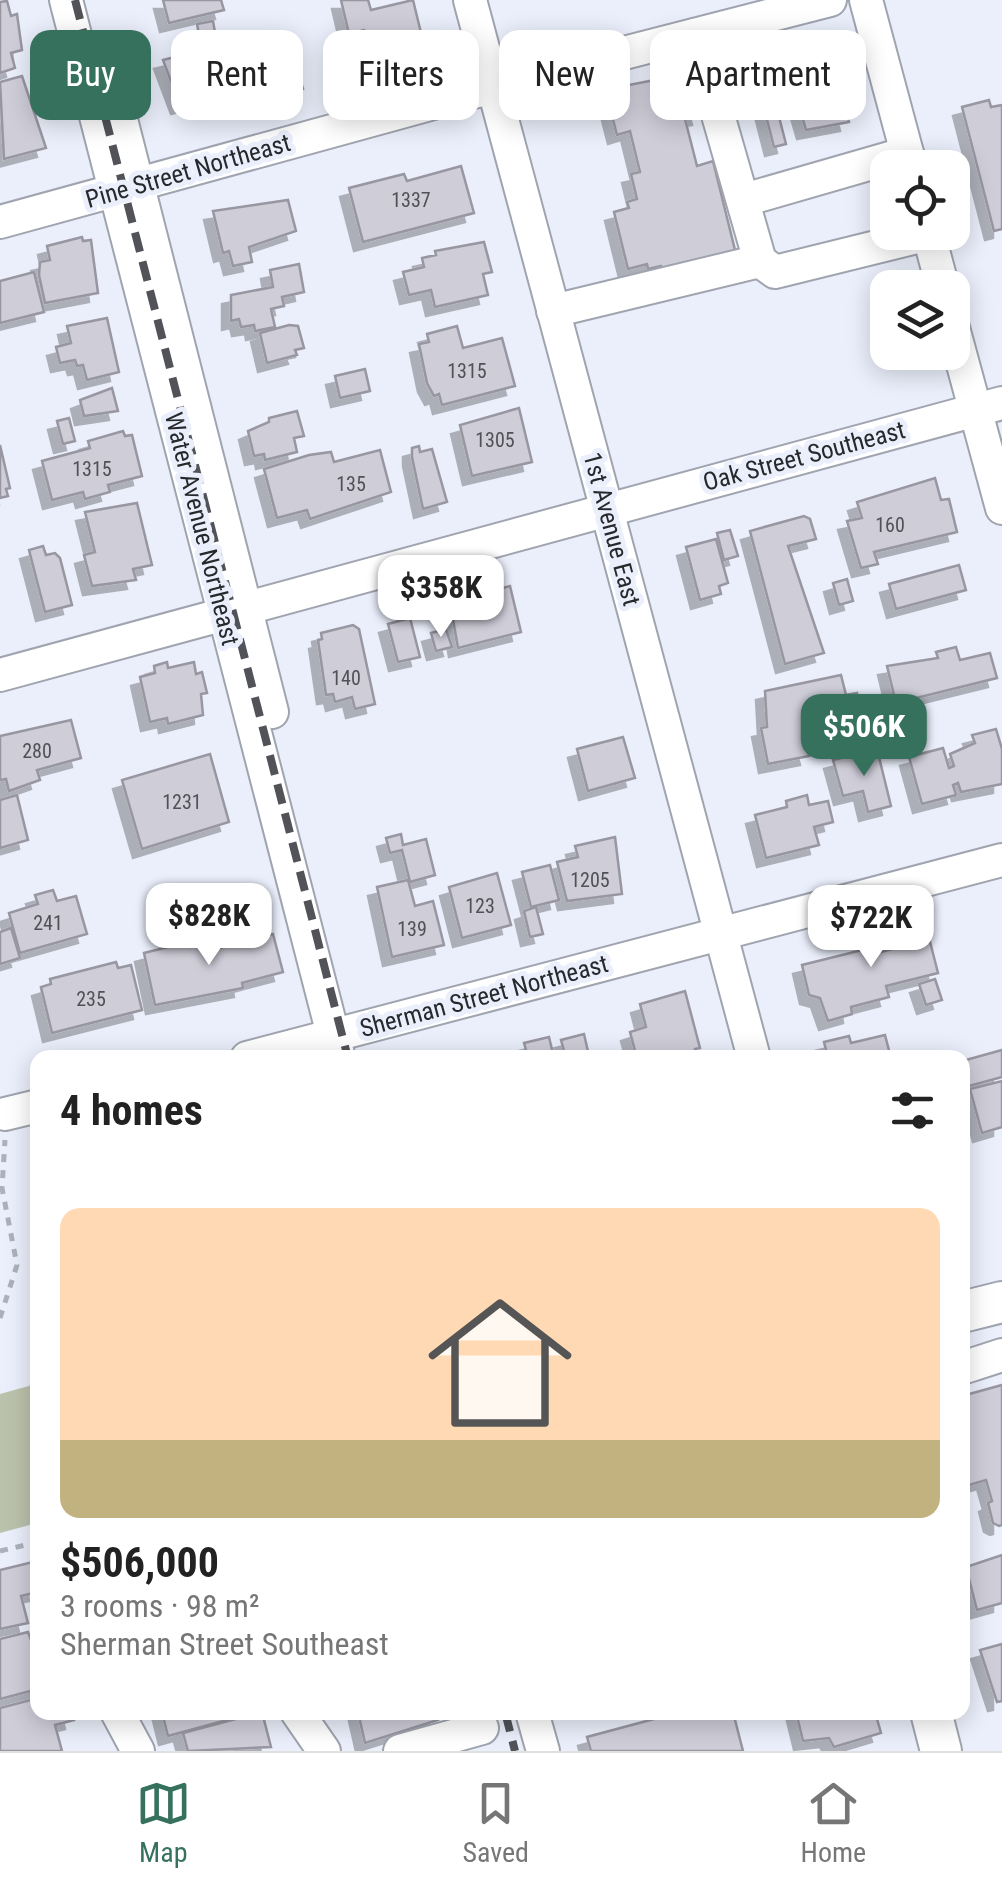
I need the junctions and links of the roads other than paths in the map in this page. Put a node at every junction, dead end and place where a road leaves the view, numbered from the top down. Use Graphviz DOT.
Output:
graph roads {
  1 [pos="66,0"];
  2 [pos="88,0"];
  3 [pos="470,0"];
  4 [pos="830,0"];
  5 [pos="866,0"];
  6 [pos="710,30"];
  7 [pos="650,46"];
  8 [pos="492,87"];
  9 [pos="720,120"];
  10 [pos="906,150"];
  11 [pos="870,169"];
  12 [pos="128,188"];
  13 [pos="744,200"];
  14 [pos="0,222"];
  15 [pos="870,249"];
  16 [pos="760,261"];
  17 [pos="553,311"];
  18 [pos="970,365"];
  19 [pos="988,406"];
  20 [pos="1002,508"];
  21 [pos="606,509"];
  22 [pos="235,610"];
  23 [pos="0,675"];
  24 [pos="1002,860"];
  25 [pos="721,934"];
  26 [pos="346,1046"];
  27 [pos="313,1050"];
  28 [pos="752,1050"];
  29 [pos="30,1108"];
  30 [pos="5,1114"];
  31 [pos="1002,1356"];
  32 [pos="970,1366"];
  33 [pos="121,1720"];
  34 [pos="303,1720"];
  35 [pos="534,1720"];
  36 [pos="933,1720"];
  37 [pos="482,1728"];
  38 [pos="138,1751"];
  39 [pos="324,1751"];
  40 [pos="400,1751"];
  41 [pos="543,1751"];
  42 [pos="941,1751"];
  1 -- 12 [label="street, Water Avenue Northeast"];
  2 -- 12 [label="street, Water Avenue Northeast"];
  3 -- 8 [label="street, 1st Avenue East"];
  4 -- 6 [label="street, Pine Street Northeast"];
  5 -- 10 [label="street"];
  7 -- 8 [label="street, Pine Street Northeast"];
  8 -- 12 [label="street, Pine Street Northeast"];
  8 -- 17 [label="street, 1st Avenue East"];
  9 -- 13 [label="street"];
  11 -- 13 [label="street"];
  12 -- 14 [label="street, Pine Street Northeast"];
  12 -- 22 [label="street, Water Avenue Northeast"];
  13 -- 16 [label="street"];
  15 -- 16 [label="street"];
  16 -- 17 [label="street"];
  17 -- 21 [label="street, 1st Avenue East"];
  18 -- 19 [label="street"];
  19 -- 20 [label="street"];
  19 -- 21 [label="street, Oak Street Southeast"];
  21 -- 22 [label="street, Oak Street Southeast"];
  21 -- 25 [label="street, 1st Avenue East"];
  22 -- 23 [label="street, Oak Street Southeast"];
  22 -- 26 [label="street, Water Avenue Northeast"];
  24 -- 25 [label="street, Sherman Street Northeast"];
  25 -- 26 [label="street, Sherman Street Northeast"];
  25 -- 28 [label="street, 1st Avenue East"];
  26 -- 27 [label="street, Sherman Street Northeast"];
  29 -- 30 [label="street"];
  31 -- 32 [label="street"];
  33 -- 38 [label="street"];
  34 -- 39 [label="street"];
  35 -- 41 [label="street"];
  36 -- 42 [label="main road"];
  37 -- 40 [label="street"];
}
